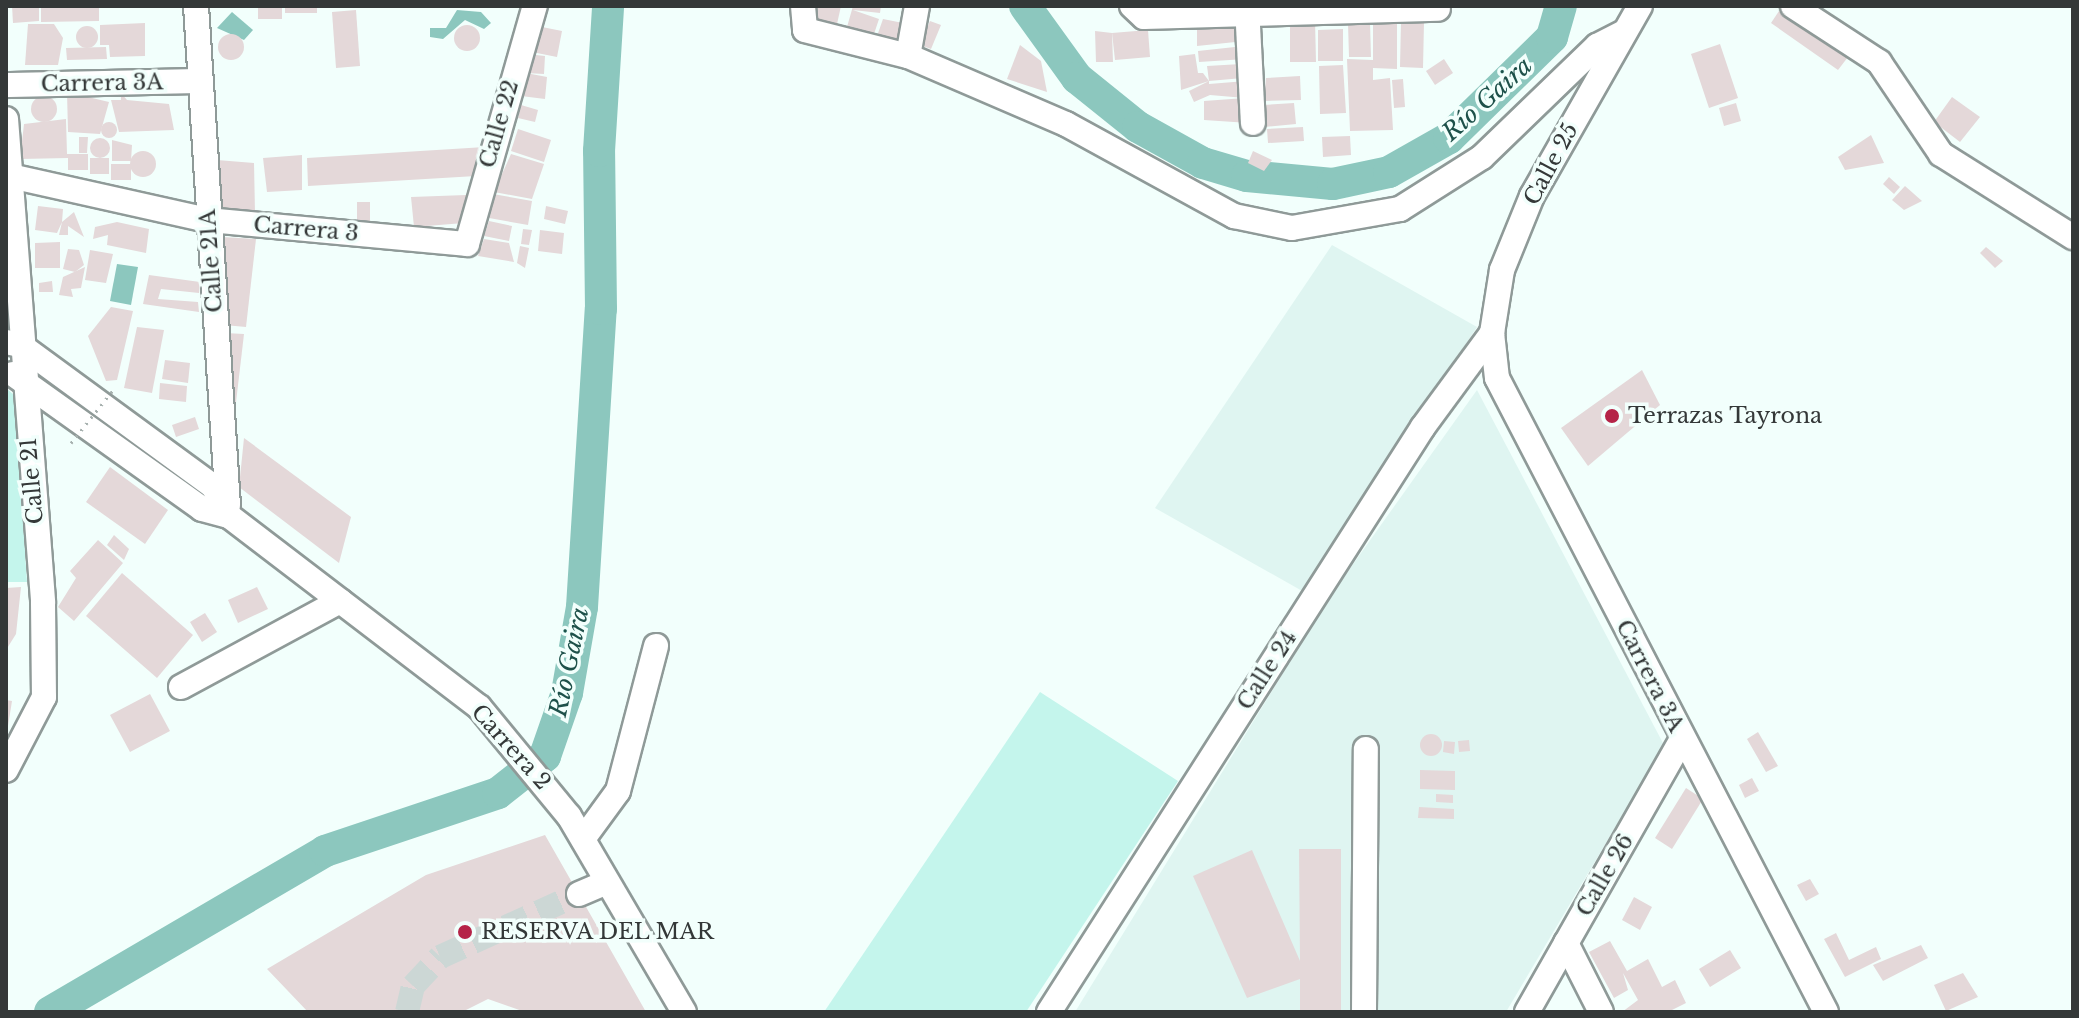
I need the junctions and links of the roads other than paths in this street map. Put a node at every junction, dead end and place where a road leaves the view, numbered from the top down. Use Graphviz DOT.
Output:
graph roads {
  1 [pos="196,6"];
  2 [pos="535,6"];
  3 [pos="803,6"];
  4 [pos="917,6"];
  5 [pos="1640,6"];
  6 [pos="1793,6"];
  7 [pos="1438,9"];
  8 [pos="1248,11"];
  9 [pos="1138,12"];
  10 [pos="1624,32"];
  11 [pos="908,56"];
  12 [pos="198,81"];
  13 [pos="6,85"];
  14 [pos="6,119"];
  15 [pos="1253,123"];
  16 [pos="8,176"];
  17 [pos="208,220"];
  18 [pos="2073,237"];
  19 [pos="467,244"];
  20 [pos="1492,333"];
  21 [pos="13,344"];
  22 [pos="14,374"];
  23 [pos="229,516"];
  24 [pos="340,601"];
  25 [pos="656,646"];
  26 [pos="181,687"];
  27 [pos="1682,739"];
  28 [pos="1366,749"];
  29 [pos="6,770"];
  30 [pos="583,839"];
  31 [pos="607,882"];
  32 [pos="579,894"];
  33 [pos="1566,943"];
  34 [pos="684,1012"];
  35 [pos="1049,1012"];
  36 [pos="1364,1012"];
  37 [pos="1527,1012"];
  38 [pos="1601,1012"];
  39 [pos="1826,1012"];
  1 -- 12 [label="street, Calle 21A"];
  2 -- 19 [label="street, Calle 22"];
  3 -- 11 [label="street"];
  4 -- 11 [label="street"];
  5 -- 10 [label="street, Calle 25"];
  6 -- 18 [label="street"];
  7 -- 8 [label="street"];
  8 -- 9 [label="street"];
  8 -- 15 [label="street"];
  10 -- 11 [label="street"];
  10 -- 20 [label="street, Calle 25"];
  12 -- 13 [label="street, Carrera 3A"];
  12 -- 17 [label="street, Calle 21A"];
  14 -- 16 [label="street, Calle 21"];
  16 -- 17 [label="street, Carrera 3"];
  16 -- 21 [label="street, Calle 21"];
  17 -- 19 [label="street, Carrera 3"];
  17 -- 23 [label="street, Calle 21A"];
  20 -- 27 [label="street, Carrera 3A"];
  20 -- 35 [label="street, Calle 24"];
  21 -- 22 [label="street, Calle 21"];
  21 -- 23 [label="street, Carrera 2"];
  22 -- 23 [label="street, Carrera 2"];
  22 -- 29 [label="street, Calle 21"];
  23 -- 24 [label="street, Carrera 2"];
  24 -- 26 [label="street"];
  24 -- 30 [label="street, Carrera 2"];
  25 -- 30 [label="street"];
  27 -- 33 [label="street, Calle 26"];
  27 -- 39 [label="street, Carrera 3A"];
  28 -- 36 [label="street"];
  30 -- 31 [label="street, Carrera 2"];
  31 -- 32 [label="street"];
  31 -- 34 [label="street, Carrera 2"];
  33 -- 37 [label="street, Calle 26"];
  33 -- 38 [label="street"];
}
